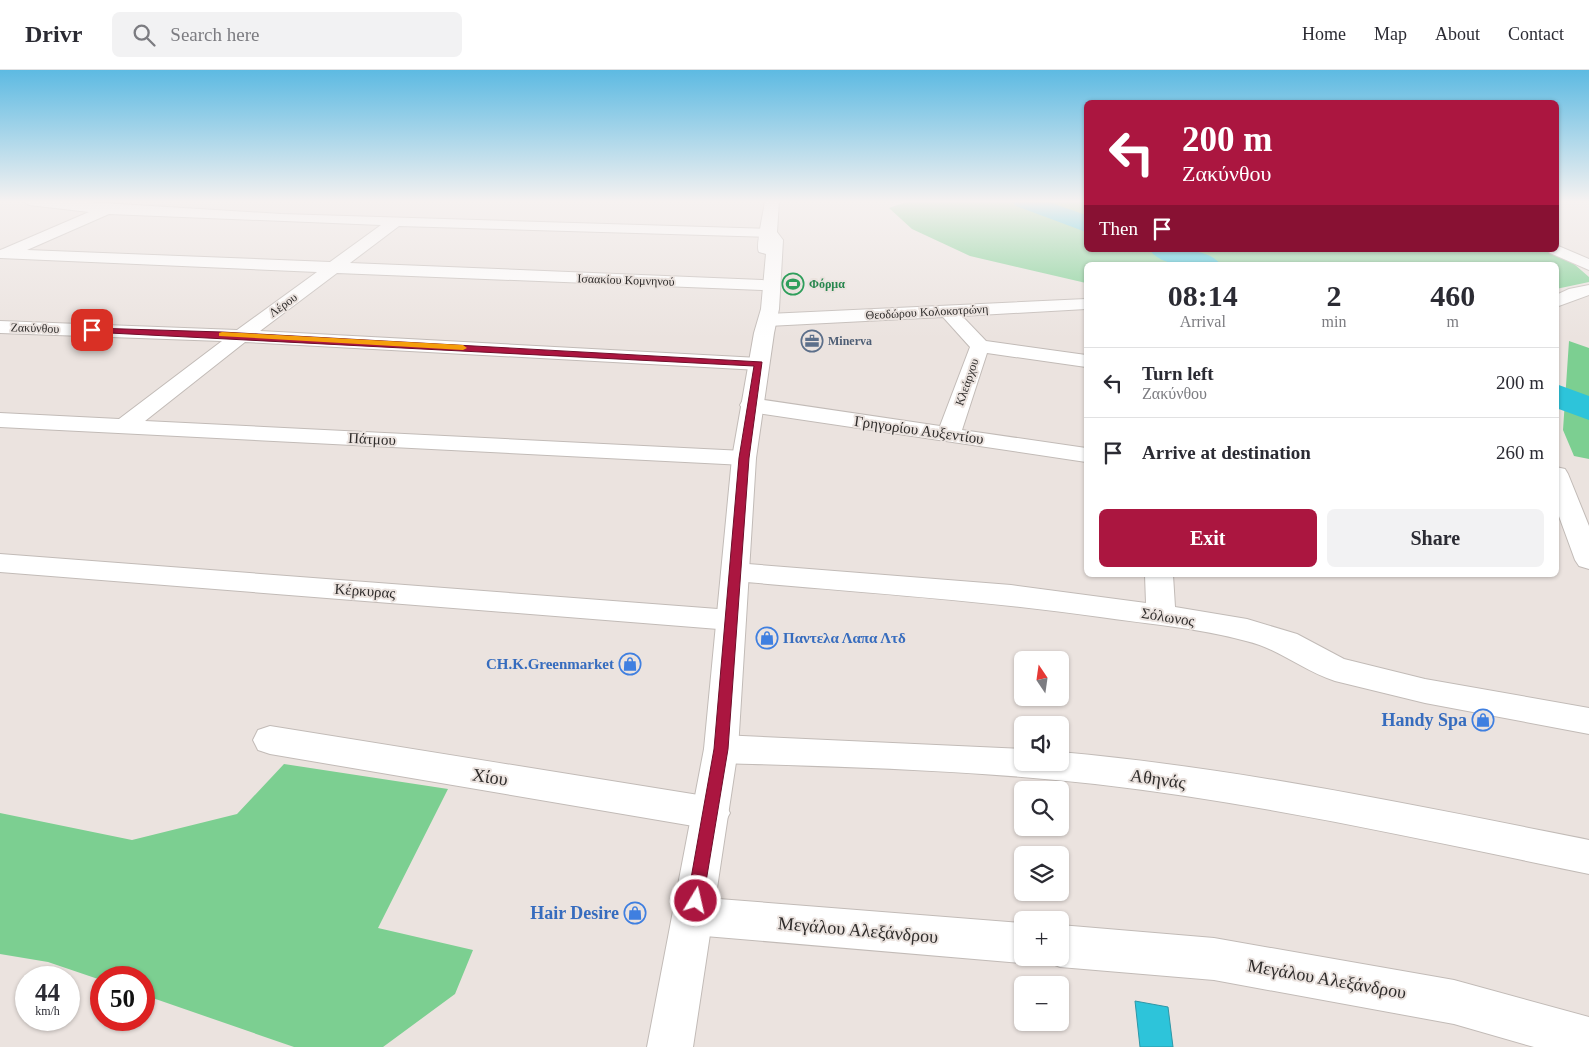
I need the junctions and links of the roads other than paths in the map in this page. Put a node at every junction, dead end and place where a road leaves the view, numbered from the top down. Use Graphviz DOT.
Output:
graph roads {
  1 [pos="15,247"];
  2 [pos="362,247"];
  3 [pos="765,247"];
  4 [pos="774,247"];
  5 [pos="1573,247"];
  6 [pos="2,250"];
  7 [pos="1559,251"];
  8 [pos="1589,254"];
  9 [pos="1589,265"];
  10 [pos="335,267"];
  11 [pos="762,286"];
  12 [pos="1589,290"];
  13 [pos="1559,301"];
  14 [pos="1084,304"];
  15 [pos="948,311"];
  16 [pos="768,320"];
  17 [pos="0,327"];
  18 [pos="241,336"];
  19 [pos="980,346"];
  20 [pos="1084,361"];
  21 [pos="759,364"];
  22 [pos="751,405"];
  23 [pos="0,420"];
  24 [pos="124,426"];
  25 [pos="949,434"];
  26 [pos="1084,455"];
  27 [pos="744,458"];
  28 [pos="1559,490"];
  29 [pos="1567,531"];
  30 [pos="1589,560"];
  31 [pos="0,563"];
  32 [pos="735,572"];
  33 [pos="1159,577"];
  34 [pos="1161,615"];
  35 [pos="731,620"];
  36 [pos="1589,721"];
  37 [pos="270,740"];
  38 [pos="721,749"];
  39 [pos="711,813"];
  40 [pos="1589,857"];
  41 [pos="693,916"];
  42 [pos="1014,942"];
  43 [pos="1069,947"];
  44 [pos="1589,1040"];
  45 [pos="670,1047"];
  1 -- 6 [label="street, Ισαακίου Κομνηνού"];
  2 -- 10 [label="street, Λέρου"];
  3 -- 11 [label="street"];
  4 -- 16 [label="street"];
  5 -- 8 [label="street"];
  6 -- 10 [label="street, Ισαακίου Κομνηνού"];
  7 -- 9 [label="street"];
  10 -- 11 [label="street, Ισαακίου Κομνηνού"];
  10 -- 18 [label="street, Λέρου"];
  11 -- 16 [label="street"];
  12 -- 13 [label="street"];
  14 -- 15 [label="street, Θεοδώρου Κολοκοτρώνη"];
  15 -- 16 [label="street, Θεοδώρου Κολοκοτρώνη"];
  15 -- 19 [label="street, Κλεάρχου"];
  16 -- 21 [label="street"];
  17 -- 18 [label="street, Ζακύνθου"];
  18 -- 21 [label="street, Ζακύνθου"];
  18 -- 24 [label="street, Λέρου"];
  19 -- 20 [label="street"];
  19 -- 25 [label="street, Κλεάρχου"];
  21 -- 22 [label="street"];
  22 -- 25 [label="street, Γρηγορίου Αυξεντίου"];
  22 -- 27 [label="street"];
  23 -- 24 [label="street, Πάτμου"];
  24 -- 27 [label="street, Πάτμου"];
  25 -- 26 [label="street, Γρηγορίου Αυξεντίου"];
  27 -- 32 [label="street"];
  28 -- 29 [label="street"];
  29 -- 30 [label="street"];
  31 -- 35 [label="street, Κέρκυρας"];
  32 -- 34 [label="street, Σόλωνος"];
  32 -- 35 [label="street"];
  33 -- 34 [label="street"];
  34 -- 36 [label="street, Σόλωνος"];
  35 -- 38 [label="street"];
  37 -- 39 [label="street, Χίου"];
  38 -- 39 [label="street"];
  38 -- 40 [label="street, Αθηνάς"];
  39 -- 41 [label="street"];
  41 -- 42 [label="street, Μεγάλου Αλεξάνδρου"];
  41 -- 45 [label="street"];
  43 -- 44 [label="street, Μεγάλου Αλεξάνδρου"];
}
